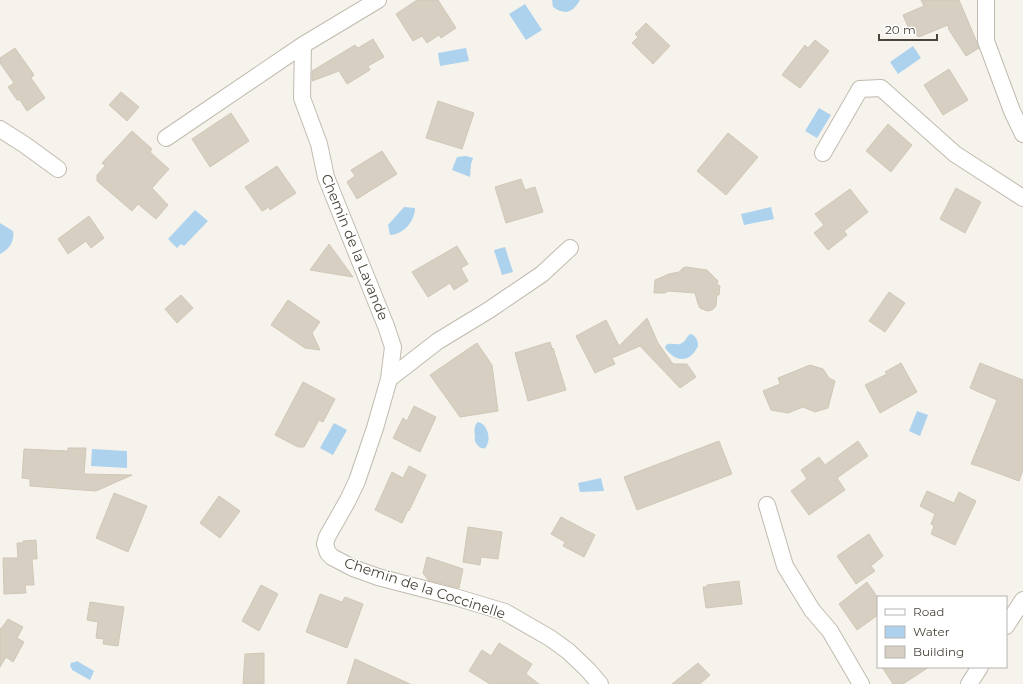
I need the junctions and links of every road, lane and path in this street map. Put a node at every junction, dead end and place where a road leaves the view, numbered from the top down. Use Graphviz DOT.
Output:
graph roads {
  1 [pos="378,0"];
  2 [pos="986,0"];
  3 [pos="303,45"];
  4 [pos="0,129"];
  5 [pos="1023,134"];
  6 [pos="166,138"];
  7 [pos="823,154"];
  8 [pos="58,169"];
  9 [pos="1023,198"];
  10 [pos="570,248"];
  11 [pos="389,379"];
  12 [pos="767,505"];
  13 [pos="1023,600"];
  14 [pos="1007,624"];
  15 [pos="979,668"];
  16 [pos="600,684"];
  17 [pos="861,684"];
  18 [pos="969,684"];
  1 -- 3 [label="street"];
  2 -- 5 [label="street"];
  3 -- 6 [label="street"];
  3 -- 11 [label="street, Chemin de la Lavande"];
  4 -- 8 [label="street"];
  7 -- 9 [label="street"];
  10 -- 11 [label="street"];
  11 -- 16 [label="street, Chemin de la Coccinelle"];
  12 -- 17 [label="street"];
  13 -- 14 [label="street"];
  15 -- 18 [label="street"];
}
